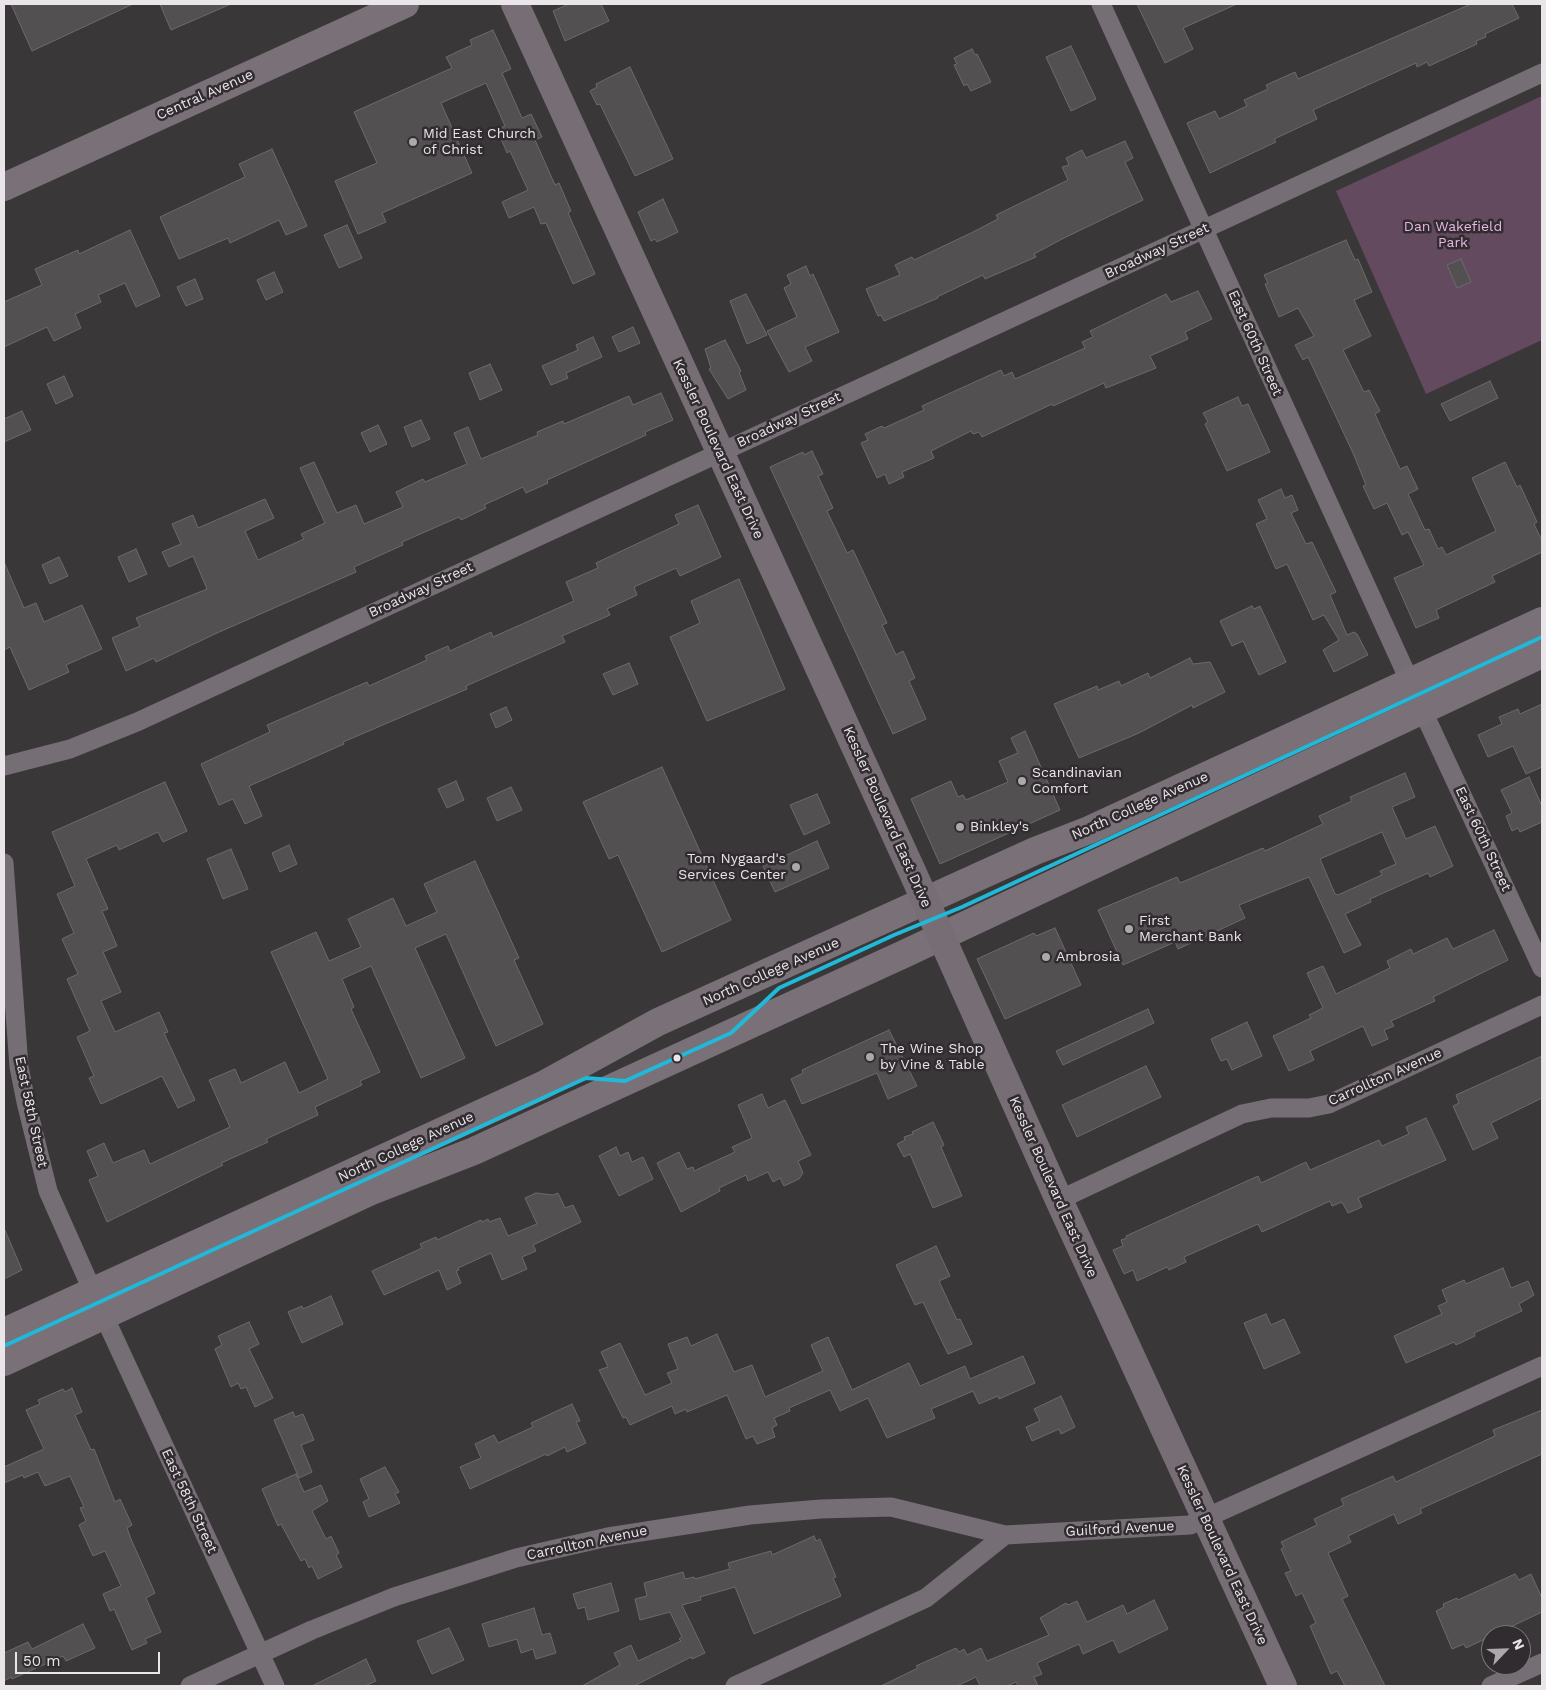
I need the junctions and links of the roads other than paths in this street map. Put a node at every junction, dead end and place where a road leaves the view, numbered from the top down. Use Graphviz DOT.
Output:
graph roads {
  1 [pos="405,4"];
  2 [pos="515,4"];
  3 [pos="1101,4"];
  4 [pos="1542,73"];
  5 [pos="4,187"];
  6 [pos="1204,229"];
  7 [pos="720,452"];
  8 [pos="1542,621"];
  9 [pos="1542,654"];
  10 [pos="1410,682"];
  11 [pos="1422,709"];
  12 [pos="4,766"];
  13 [pos="4,863"];
  14 [pos="926,902"];
  15 [pos="941,936"];
  16 [pos="1542,968"];
  17 [pos="1542,1005"];
  18 [pos="10,1033"];
  19 [pos="1059,1200"];
  20 [pos="93,1292"];
  21 [pos="104,1316"];
  22 [pos="4,1332"];
  23 [pos="4,1362"];
  24 [pos="1542,1366"];
  25 [pos="1205,1519"];
  26 [pos="1005,1535"];
  27 [pos="260,1654"];
  28 [pos="1542,1663"];
  29 [pos="190,1686"];
  30 [pos="275,1686"];
  31 [pos="736,1686"];
  32 [pos="1283,1686"];
  33 [pos="1491,1686"];
  1 -- 5 [label="main road, Central Avenue"];
  2 -- 7 [label="main road, Kessler Boulevard East Drive"];
  3 -- 6 [label="street, East 60th Street"];
  4 -- 6 [label="street, Broadway Street"];
  6 -- 7 [label="street, Broadway Street"];
  6 -- 10 [label="street, East 60th Street"];
  7 -- 12 [label="street, Broadway Street"];
  7 -- 14 [label="main road, Kessler Boulevard East Drive"];
  8 -- 10 [label="main road, North College Avenue"];
  9 -- 11 [label="main road, North College Avenue"];
  10 -- 14 [label="main road, North College Avenue"];
  11 -- 15 [label="main road, North College Avenue"];
  11 -- 16 [label="street, East 60th Street"];
  13 -- 18 [label="street, East 58th Street"];
  14 -- 15 [label="main road, Kessler Boulevard East Drive"];
  14 -- 20 [label="main road, North College Avenue"];
  15 -- 19 [label="main road, Kessler Boulevard East Drive"];
  15 -- 21 [label="main road, North College Avenue"];
  17 -- 19 [label="street, Carrollton Avenue"];
  18 -- 20 [label="street, East 58th Street"];
  19 -- 25 [label="main road, Kessler Boulevard East Drive"];
  20 -- 22 [label="main road, North College Avenue"];
  21 -- 23 [label="main road, North College Avenue"];
  21 -- 27 [label="street, East 58th Street"];
  24 -- 25 [label="street, Guilford Avenue"];
  25 -- 26 [label="street, Guilford Avenue"];
  25 -- 32 [label="main road, Kessler Boulevard East Drive"];
  26 -- 27 [label="street, Carrollton Avenue"];
  26 -- 31 [label="street"];
  27 -- 29 [label="street, Carrollton Avenue"];
  27 -- 30 [label="street, East 58th Street"];
  28 -- 33 [label="street"];
}
